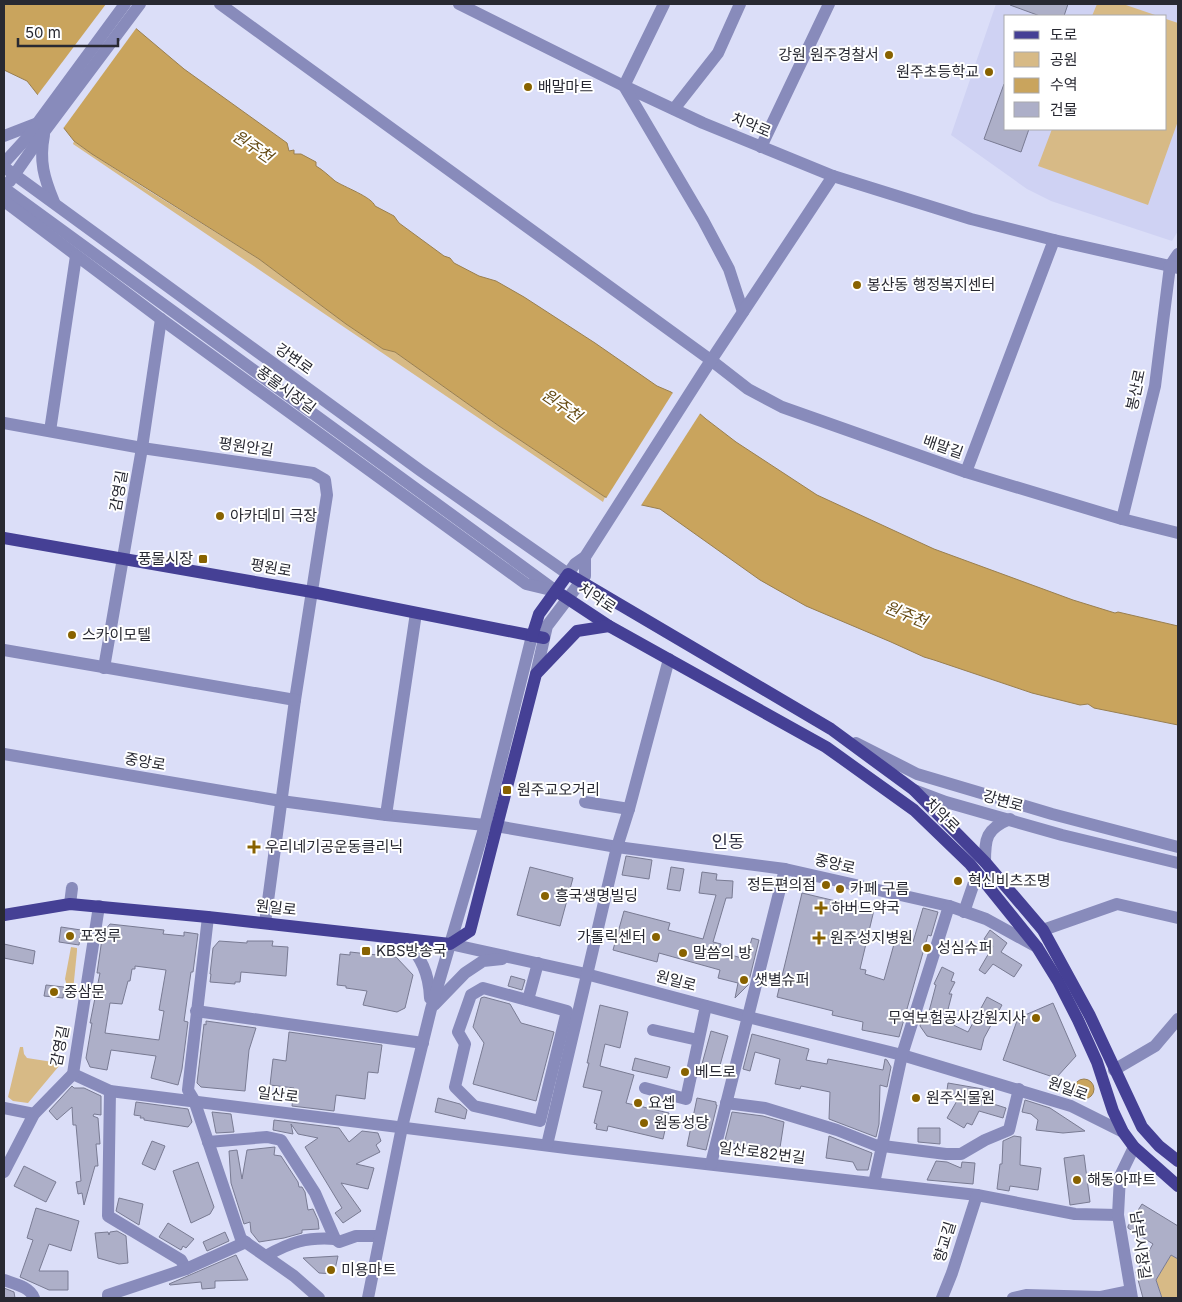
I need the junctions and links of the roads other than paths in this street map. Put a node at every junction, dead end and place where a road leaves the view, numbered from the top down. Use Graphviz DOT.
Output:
graph roads {
  1 [pos="125,4"];
  2 [pos="140,4"];
  3 [pos="220,4"];
  4 [pos="459,4"];
  5 [pos="664,4"];
  6 [pos="740,4"];
  7 [pos="829,4"];
  8 [pos="624,86"];
  9 [pos="674,109"];
  10 [pos="40,128"];
  11 [pos="23,141"];
  12 [pos="762,147"];
  13 [pos="4,165"];
  14 [pos="15,175"];
  15 [pos="833,176"];
  16 [pos="4,192"];
  17 [pos="56,204"];
  18 [pos="1054,240"];
  19 [pos="1178,254"];
  20 [pos="76,256"];
  21 [pos="1174,267"];
  22 [pos="743,312"];
  23 [pos="161,319"];
  24 [pos="708,366"];
  25 [pos="4,423"];
  26 [pos="50,431"];
  27 [pos="142,448"];
  28 [pos="966,472"];
  29 [pos="1122,519"];
  30 [pos="1178,532"];
  31 [pos="4,538"];
  32 [pos="586,557"];
  33 [pos="124,559"];
  34 [pos="568,574"];
  35 [pos="581,582"];
  36 [pos="556,591"];
  37 [pos="312,592"];
  38 [pos="568,599"];
  39 [pos="416,612"];
  40 [pos="609,626"];
  41 [pos="538,637"];
  42 [pos="4,650"];
  43 [pos="669,660"];
  44 [pos="104,668"];
  45 [pos="536,674"];
  46 [pos="295,700"];
  47 [pos="831,729"];
  48 [pos="826,747"];
  49 [pos="4,754"];
  50 [pos="914,790"];
  51 [pos="281,801"];
  52 [pos="585,802"];
  53 [pos="629,809"];
  54 [pos="386,815"];
  55 [pos="1010,819"];
  56 [pos="491,826"];
  57 [pos="617,847"];
  58 [pos="1178,847"];
  59 [pos="986,862"];
  60 [pos="1178,863"];
  61 [pos="785,869"];
  62 [pos="977,874"];
  63 [pos="72,888"];
  64 [pos="70,904"];
  65 [pos="99,906"];
  66 [pos="949,906"];
  67 [pos="964,912"];
  68 [pos="4,915"];
  69 [pos="208,916"];
  70 [pos="1178,918"];
  71 [pos="265,923"];
  72 [pos="1043,930"];
  73 [pos="406,939"];
  74 [pos="450,944"];
  75 [pos="1037,947"];
  76 [pos="511,957"];
  77 [pos="538,963"];
  78 [pos="586,974"];
  79 [pos="528,1000"];
  80 [pos="706,1006"];
  81 [pos="431,1009"];
  82 [pos="196,1011"];
  83 [pos="748,1017"];
  84 [pos="1178,1019"];
  85 [pos="653,1030"];
  86 [pos="698,1040"];
  87 [pos="424,1043"];
  88 [pos="902,1056"];
  89 [pos="1114,1070"];
  90 [pos="73,1074"];
  91 [pos="645,1088"];
  92 [pos="1019,1089"];
  93 [pos="110,1091"];
  94 [pos="194,1100"];
  95 [pos="726,1103"];
  96 [pos="4,1108"];
  97 [pos="34,1114"];
  98 [pos="402,1127"];
  99 [pos="1123,1132"];
  100 [pos="208,1142"];
  101 [pos="547,1145"];
  102 [pos="883,1146"];
  103 [pos="1134,1147"];
  104 [pos="1178,1161"];
  105 [pos="711,1164"];
  106 [pos="4,1172"];
  107 [pos="874,1183"];
  108 [pos="1178,1186"];
  109 [pos="977,1195"];
  110 [pos="1118,1215"];
  111 [pos="380,1236"];
  112 [pos="335,1239"];
  113 [pos="246,1242"];
  114 [pos="266,1256"];
  115 [pos="186,1269"];
  116 [pos="4,1280"];
  117 [pos="1131,1295"];
  118 [pos="34,1298"];
  119 [pos="108,1298"];
  120 [pos="319,1298"];
  121 [pos="368,1298"];
  122 [pos="942,1298"];
  123 [pos="1013,1298"];
  1 -- 10 [label="street"];
  2 -- 10 [label="street"];
  3 -- 24 [label="street, 배말길"];
  4 -- 8 [label="street, 치악로"];
  5 -- 8 [label="street"];
  6 -- 9 [label="street"];
  7 -- 12 [label="street"];
  8 -- 9 [label="street, 치악로"];
  8 -- 22 [label="street"];
  9 -- 12 [label="street, 치악로"];
  10 -- 11 [label="street"];
  10 -- 11 [label="street"];
  11 -- 13 [label="street"];
  11 -- 14 [label="street"];
  11 -- 17 [label="street"];
  12 -- 15 [label="street, 치악로"];
  13 -- 14 [label="street, 강변로"];
  14 -- 16 [label="street"];
  14 -- 17 [label="street, 강변로"];
  15 -- 18 [label="street"];
  15 -- 22 [label="street"];
  16 -- 20 [label="street, 풍물시장길"];
  16 -- 36 [label="street"];
  17 -- 34 [label="street, 강변로"];
  18 -- 21 [label="street"];
  18 -- 28 [label="street"];
  19 -- 21 [label="street, 봉산로"];
  20 -- 23 [label="street, 풍물시장길"];
  20 -- 26 [label="street"];
  21 -- 29 [label="street, 봉산로"];
  22 -- 24 [label="street"];
  23 -- 27 [label="street, 감영길"];
  23 -- 36 [label="street, 풍물시장길"];
  24 -- 28 [label="street, 배말길"];
  24 -- 32 [label="street"];
  25 -- 26 [label="street, 평원안길"];
  26 -- 27 [label="street, 평원안길"];
  27 -- 33 [label="street, 감영길"];
  27 -- 37 [label="street, 평원안길"];
  28 -- 29 [label="street, 배말길"];
  29 -- 30 [label="street, 배말길"];
  31 -- 33 [label="main road, 평원로"];
  32 -- 34 [label="street"];
  32 -- 35 [label="street"];
  33 -- 37 [label="main road, 평원로"];
  33 -- 44 [label="street, 감영길"];
  34 -- 35 [label="main road, 치악로"];
  34 -- 36 [label="main road"];
  35 -- 38 [label="street"];
  35 -- 47 [label="main road, 치악로"];
  36 -- 38 [label="main road, 치악로"];
  36 -- 41 [label="main road"];
  37 -- 39 [label="main road, 평원로"];
  37 -- 46 [label="street"];
  38 -- 40 [label="main road, 치악로"];
  38 -- 41 [label="street"];
  39 -- 41 [label="main road, 평원로"];
  39 -- 54 [label="street"];
  40 -- 43 [label="main road, 치악로"];
  40 -- 45 [label="main road"];
  41 -- 45 [label="street"];
  41 -- 56 [label="street"];
  42 -- 44 [label="street"];
  43 -- 48 [label="main road, 치악로"];
  43 -- 53 [label="street"];
  44 -- 46 [label="street"];
  45 -- 56 [label="main road"];
  46 -- 51 [label="street"];
  47 -- 50 [label="main road, 치악로"];
  47 -- 58 [label="street, 강변로"];
  48 -- 50 [label="main road, 강변로"];
  48 -- 62 [label="main road, 치악로"];
  49 -- 51 [label="street, 중앙로"];
  50 -- 55 [label="street, 강변로"];
  50 -- 59 [label="main road, 치악로"];
  51 -- 54 [label="street, 중앙로"];
  51 -- 71 [label="street"];
  52 -- 53 [label="street"];
  53 -- 57 [label="street"];
  54 -- 56 [label="street, 중앙로"];
  55 -- 59 [label="street"];
  55 -- 60 [label="street, 강변로"];
  56 -- 57 [label="street, 중앙로"];
  56 -- 74 [label="main road"];
  57 -- 61 [label="street, 중앙로"];
  57 -- 78 [label="street"];
  59 -- 72 [label="main road, 치악로"];
  61 -- 66 [label="street, 중앙로"];
  61 -- 83 [label="street"];
  62 -- 67 [label="street"];
  62 -- 75 [label="main road, 치악로"];
  63 -- 64 [label="street"];
  64 -- 65 [label="main road, 원일로"];
  64 -- 68 [label="main road, 원일로"];
  65 -- 69 [label="main road, 원일로"];
  65 -- 90 [label="street, 감영길"];
  66 -- 67 [label="street, 중앙로"];
  66 -- 88 [label="street"];
  67 -- 75 [label="street, 중앙로"];
  69 -- 71 [label="main road, 원일로"];
  69 -- 82 [label="street"];
  70 -- 72 [label="street"];
  71 -- 73 [label="main road, 원일로"];
  72 -- 89 [label="main road, 치악로"];
  73 -- 74 [label="main road, 원일로"];
  73 -- 81 [label="street"];
  74 -- 76 [label="street, 원일로"];
  74 -- 81 [label="street"];
  75 -- 99 [label="main road, 치악로"];
  76 -- 77 [label="street, 원일로"];
  76 -- 81 [label="street"];
  77 -- 78 [label="street, 원일로"];
  77 -- 79 [label="street"];
  78 -- 80 [label="street, 원일로"];
  78 -- 101 [label="street"];
  79 -- 79 [label="street"];
  80 -- 83 [label="street, 원일로"];
  80 -- 86 [label="street"];
  81 -- 87 [label="street"];
  82 -- 87 [label="street"];
  82 -- 94 [label="street"];
  83 -- 88 [label="street, 원일로"];
  83 -- 95 [label="street"];
  84 -- 89 [label="street"];
  85 -- 86 [label="street"];
  86 -- 91 [label="street"];
  87 -- 98 [label="street"];
  88 -- 92 [label="street, 원일로"];
  88 -- 102 [label="street"];
  89 -- 104 [label="main road, 치악로"];
  90 -- 93 [label="street, 일산로"];
  90 -- 97 [label="street, 감영길"];
  92 -- 99 [label="street, 원일로"];
  92 -- 102 [label="street"];
  93 -- 94 [label="street, 일산로"];
  93 -- 115 [label="street"];
  94 -- 98 [label="street, 일산로"];
  94 -- 100 [label="street"];
  95 -- 102 [label="street"];
  95 -- 105 [label="street"];
  96 -- 97 [label="street"];
  97 -- 106 [label="street, 감영길"];
  98 -- 101 [label="street, 일산로82번길"];
  98 -- 111 [label="street"];
  99 -- 103 [label="main road, 치악로"];
  100 -- 112 [label="street"];
  100 -- 113 [label="street"];
  101 -- 105 [label="street, 일산로82번길"];
  102 -- 107 [label="street"];
  103 -- 108 [label="main road, 치악로"];
  103 -- 110 [label="street, 남부시장길"];
  105 -- 107 [label="street, 일산로82번길"];
  107 -- 109 [label="street, 일산로82번길"];
  109 -- 110 [label="street, 일산로82번길"];
  109 -- 122 [label="street, 향교길"];
  110 -- 117 [label="street, 남부시장길"];
  111 -- 112 [label="street"];
  111 -- 121 [label="street"];
  112 -- 114 [label="street"];
  113 -- 114 [label="street"];
  113 -- 115 [label="street"];
  114 -- 120 [label="street"];
  115 -- 119 [label="street"];
  116 -- 118 [label="street"];
  117 -- 123 [label="street, 남부시장길"];
}
